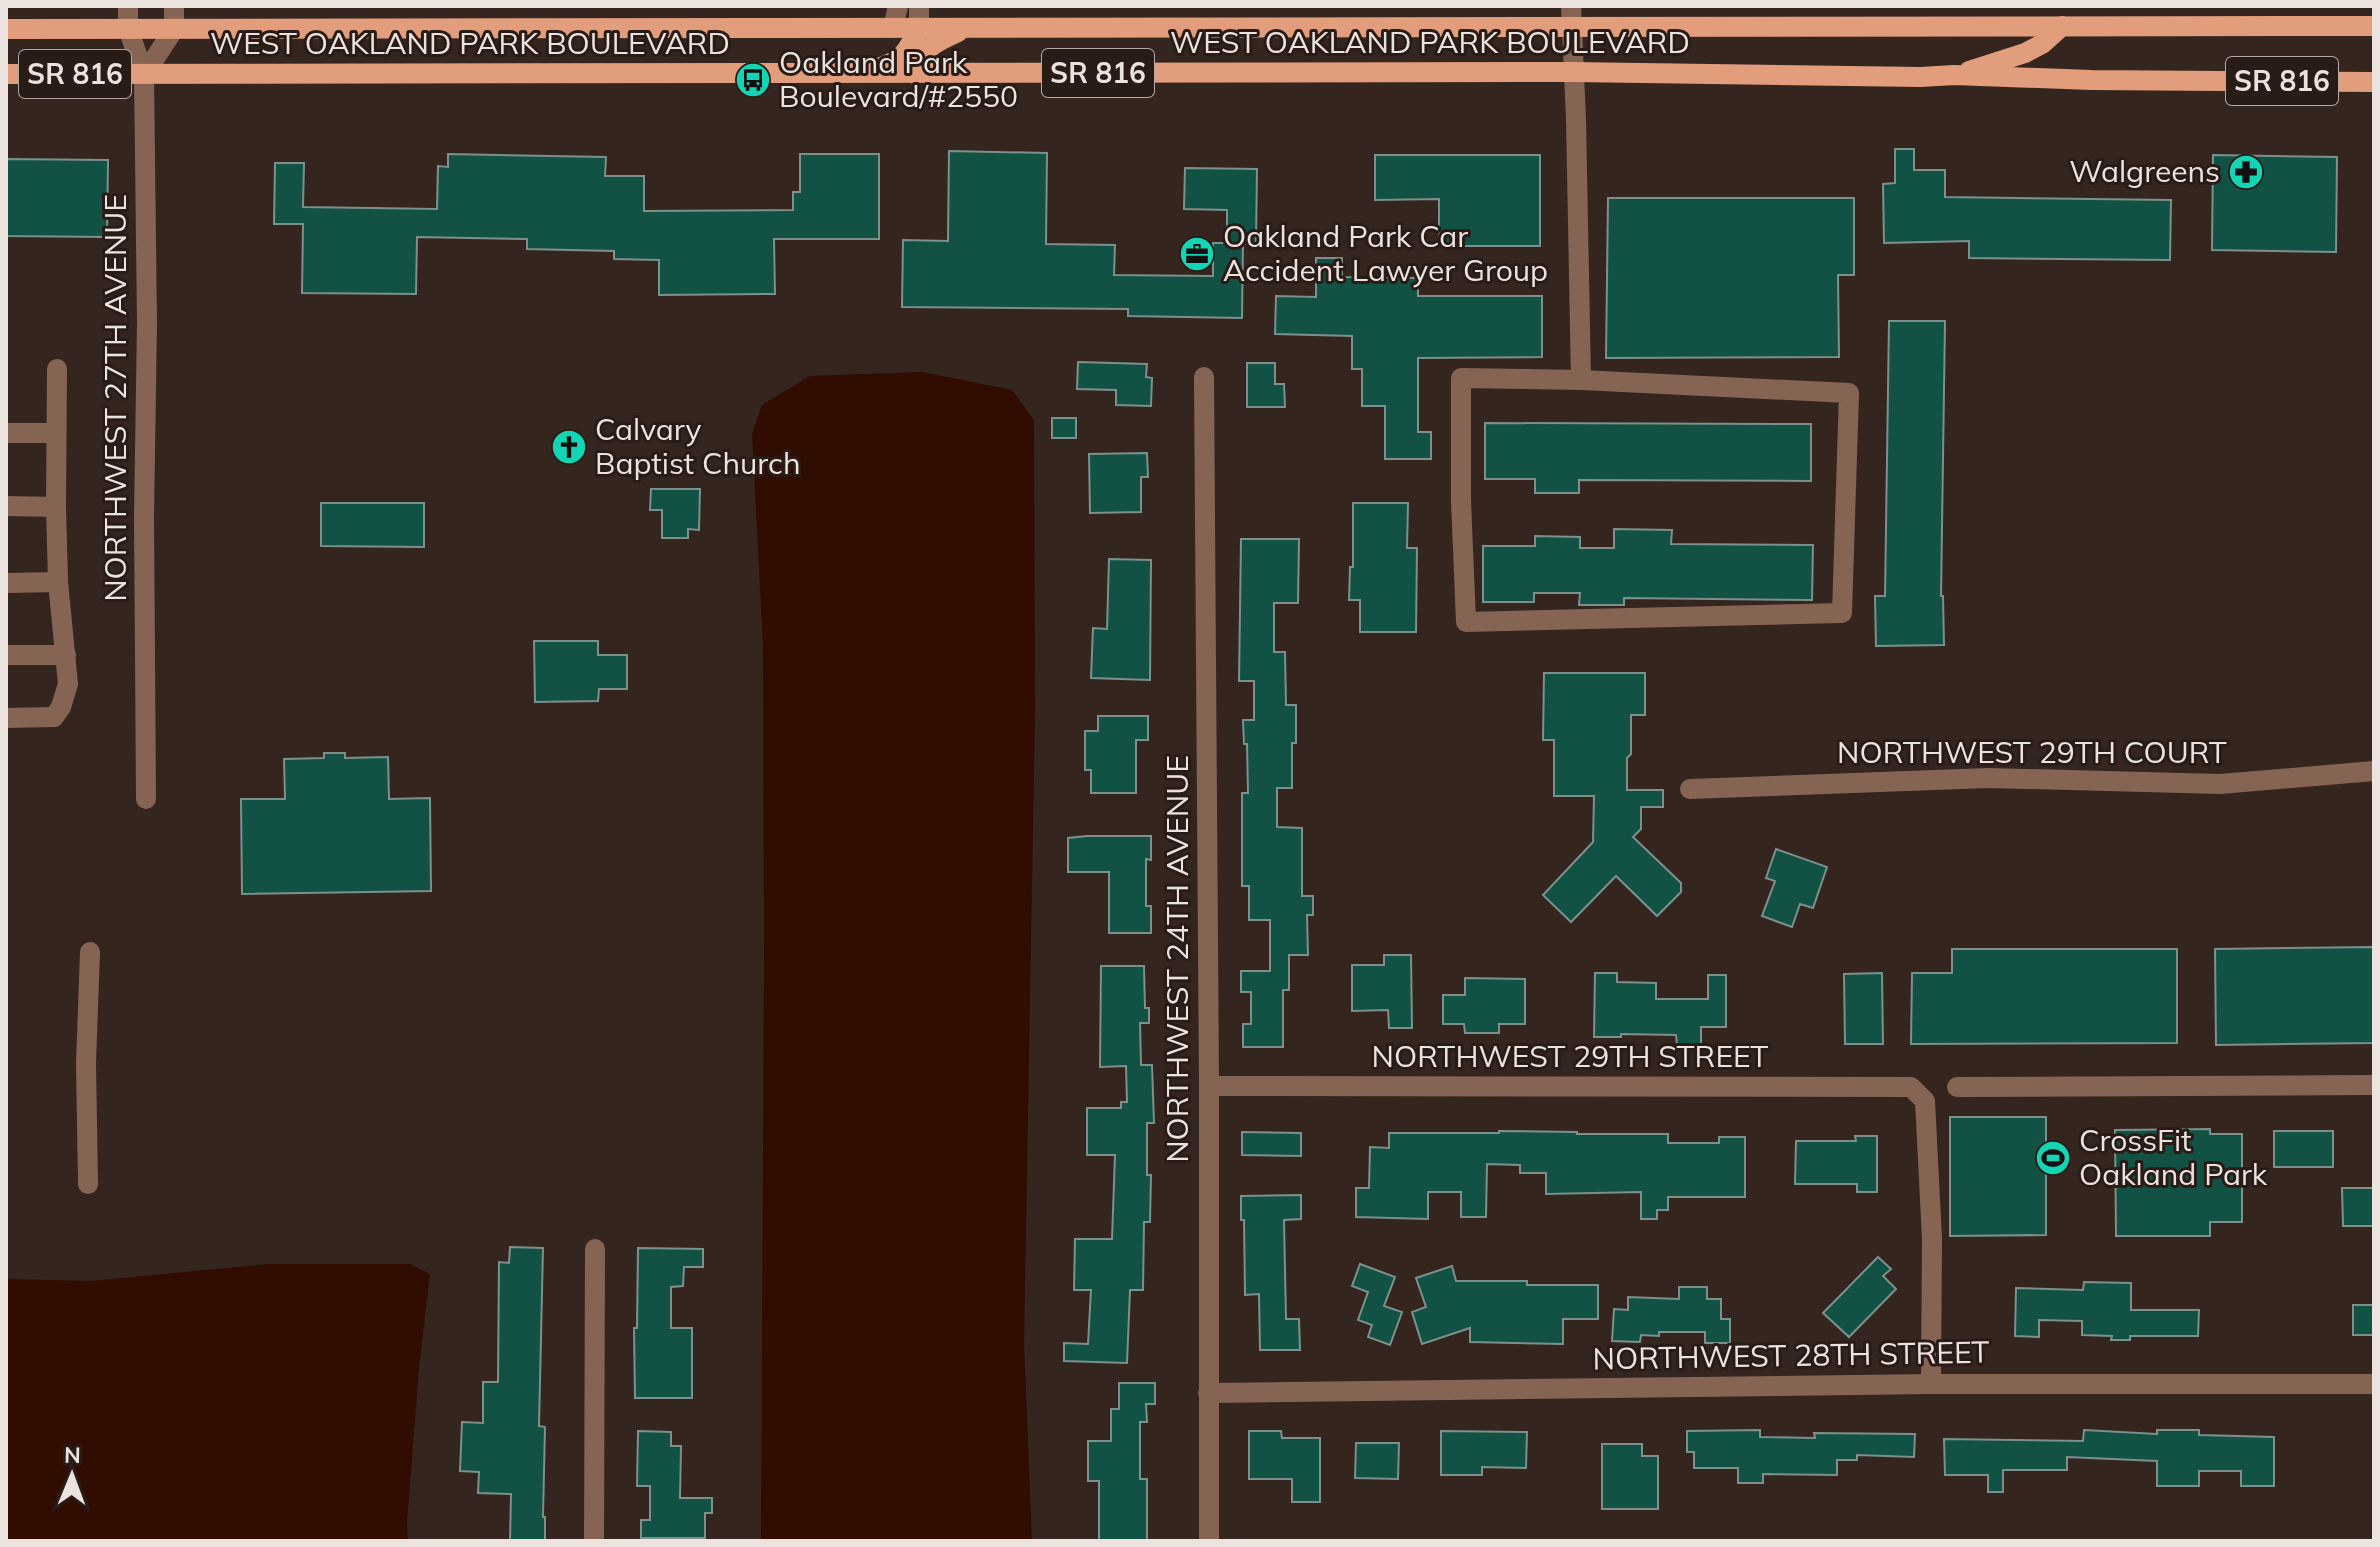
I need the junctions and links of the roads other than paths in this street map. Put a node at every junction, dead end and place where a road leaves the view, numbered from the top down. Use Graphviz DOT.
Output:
graph roads {
  1 [pos="128,6"];
  2 [pos="174,6"];
  3 [pos="898,6"];
  4 [pos="919,6"];
  5 [pos="1571,6"];
  6 [pos="2062,26"];
  7 [pos="2374,26"];
  8 [pos="128,28"];
  9 [pos="893,28"];
  10 [pos="6,29"];
  11 [pos="174,29"];
  12 [pos="919,29"];
  13 [pos="965,29"];
  14 [pos="1570,29"];
  15 [pos="1572,72"];
  16 [pos="860,73"];
  17 [pos="6,74"];
  18 [pos="915,74"];
  19 [pos="144,75"];
  20 [pos="1954,75"];
  21 [pos="2374,82"];
  22 [pos="57,369"];
  23 [pos="1204,377"];
  24 [pos="1581,380"];
  25 [pos="6,433"];
  26 [pos="56,433"];
  27 [pos="6,506"];
  28 [pos="56,507"];
  29 [pos="58,582"];
  30 [pos="6,583"];
  31 [pos="6,655"];
  32 [pos="66,655"];
  33 [pos="6,718"];
  34 [pos="2374,771"];
  35 [pos="1690,789"];
  36 [pos="146,799"];
  37 [pos="90,952"];
  38 [pos="2374,1085"];
  39 [pos="1209,1086"];
  40 [pos="1957,1087"];
  41 [pos="88,1184"];
  42 [pos="595,1249"];
  43 [pos="1931,1384"];
  44 [pos="2374,1384"];
  45 [pos="1208,1393"];
  46 [pos="594,1541"];
  47 [pos="1209,1541"];
  1 -- 8 [label="street, NORTHWEST 27TH AVENUE"];
  2 -- 11 [label="street"];
  3 -- 9 [label="street"];
  4 -- 12 [label="street"];
  5 -- 14 [label="street"];
  6 -- 7 [label="main road, WEST OAKLAND PARK BOULEVARD / SR 816"];
  6 -- 14 [label="main road, WEST OAKLAND PARK BOULEVARD / SR 816"];
  6 -- 20 [label="main road"];
  8 -- 10 [label="main road, WEST OAKLAND PARK BOULEVARD / SR 816"];
  8 -- 11 [label="main road, WEST OAKLAND PARK BOULEVARD / SR 816"];
  8 -- 19 [label="street, NORTHWEST 27TH AVENUE"];
  9 -- 11 [label="main road, WEST OAKLAND PARK BOULEVARD / SR 816"];
  9 -- 12 [label="main road, WEST OAKLAND PARK BOULEVARD / SR 816"];
  11 -- 19 [label="street"];
  12 -- 13 [label="main road, WEST OAKLAND PARK BOULEVARD / SR 816"];
  12 -- 16 [label="main road"];
  13 -- 14 [label="main road, WEST OAKLAND PARK BOULEVARD / SR 816"];
  13 -- 18 [label="main road"];
  14 -- 15 [label="street"];
  15 -- 18 [label="main road, WEST OAKLAND PARK BOULEVARD / SR 816"];
  15 -- 20 [label="main road, WEST OAKLAND PARK BOULEVARD / SR 816"];
  15 -- 24 [label="street"];
  16 -- 18 [label="main road, WEST OAKLAND PARK BOULEVARD / SR 816"];
  16 -- 19 [label="main road, WEST OAKLAND PARK BOULEVARD / SR 816"];
  17 -- 19 [label="main road, WEST OAKLAND PARK BOULEVARD / SR 816"];
  19 -- 36 [label="street, NORTHWEST 27TH AVENUE"];
  20 -- 21 [label="main road, WEST OAKLAND PARK BOULEVARD / SR 816"];
  22 -- 26 [label="street"];
  23 -- 39 [label="street, NORTHWEST 24TH AVENUE"];
  24 -- 24 [label="street"];
  25 -- 26 [label="street"];
  26 -- 28 [label="street"];
  27 -- 28 [label="street"];
  28 -- 29 [label="street"];
  29 -- 30 [label="street"];
  29 -- 32 [label="street"];
  31 -- 32 [label="street"];
  32 -- 33 [label="street"];
  34 -- 35 [label="street, NORTHWEST 29TH COURT"];
  37 -- 41 [label="street"];
  38 -- 40 [label="street"];
  39 -- 43 [label="street, NORTHWEST 29TH STREET"];
  39 -- 45 [label="street, NORTHWEST 24TH AVENUE"];
  42 -- 46 [label="street"];
  43 -- 44 [label="street, NORTHWEST 28TH STREET"];
  43 -- 45 [label="street, NORTHWEST 28TH STREET"];
  45 -- 47 [label="street, NORTHWEST 24TH AVENUE"];
}
